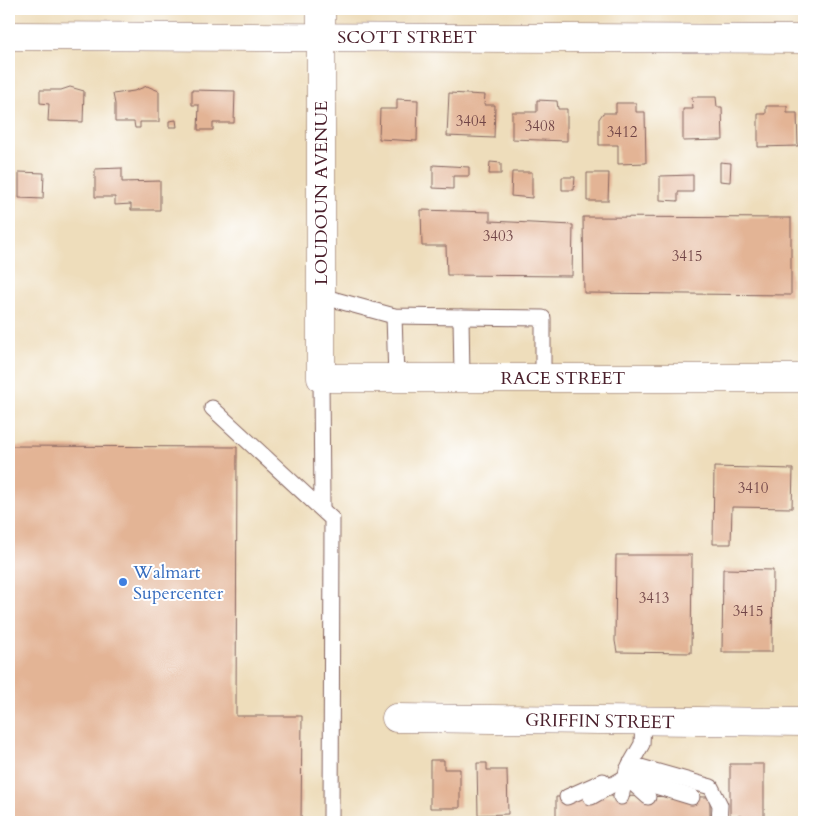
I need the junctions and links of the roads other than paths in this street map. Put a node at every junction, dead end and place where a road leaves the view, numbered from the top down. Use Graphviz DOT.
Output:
graph roads {
  1 [pos="321,9"];
  2 [pos="9,36"];
  3 [pos="321,37"];
  4 [pos="804,39"];
  5 [pos="321,296"];
  6 [pos="394,316"];
  7 [pos="461,318"];
  8 [pos="396,377"];
  9 [pos="462,377"];
  10 [pos="321,378"];
  11 [pos="543,378"];
  12 [pos="804,378"];
  13 [pos="212,408"];
  14 [pos="322,508"];
  15 [pos="396,718"];
  16 [pos="643,721"];
  17 [pos="804,722"];
  18 [pos="627,771"];
  19 [pos="567,797"];
  20 [pos="597,797"];
  21 [pos="621,797"];
  22 [pos="648,797"];
  23 [pos="669,797"];
  24 [pos="692,797"];
  25 [pos="331,822"];
  26 [pos="719,822"];
  1 -- 3 [label="street, LOUDOUN AVENUE"];
  2 -- 3 [label="street, SCOTT STREET"];
  3 -- 4 [label="street, SCOTT STREET"];
  3 -- 5 [label="street, LOUDOUN AVENUE"];
  5 -- 6 [label="lane"];
  5 -- 10 [label="street, LOUDOUN AVENUE"];
  6 -- 7 [label="lane"];
  6 -- 8 [label="lane"];
  7 -- 9 [label="lane"];
  7 -- 11 [label="lane"];
  8 -- 9 [label="street, RACE STREET"];
  8 -- 10 [label="street, RACE STREET"];
  9 -- 11 [label="street, RACE STREET"];
  10 -- 14 [label="lane"];
  11 -- 12 [label="street, RACE STREET"];
  13 -- 14 [label="lane"];
  14 -- 25 [label="lane"];
  15 -- 16 [label="street, GRIFFIN STREET"];
  16 -- 17 [label="street, GRIFFIN STREET"];
  16 -- 18 [label="lane"];
  18 -- 19 [label="lane"];
  18 -- 20 [label="lane"];
  18 -- 21 [label="lane"];
  18 -- 22 [label="lane"];
  18 -- 23 [label="lane"];
  18 -- 24 [label="lane"];
  18 -- 26 [label="lane"];
}
